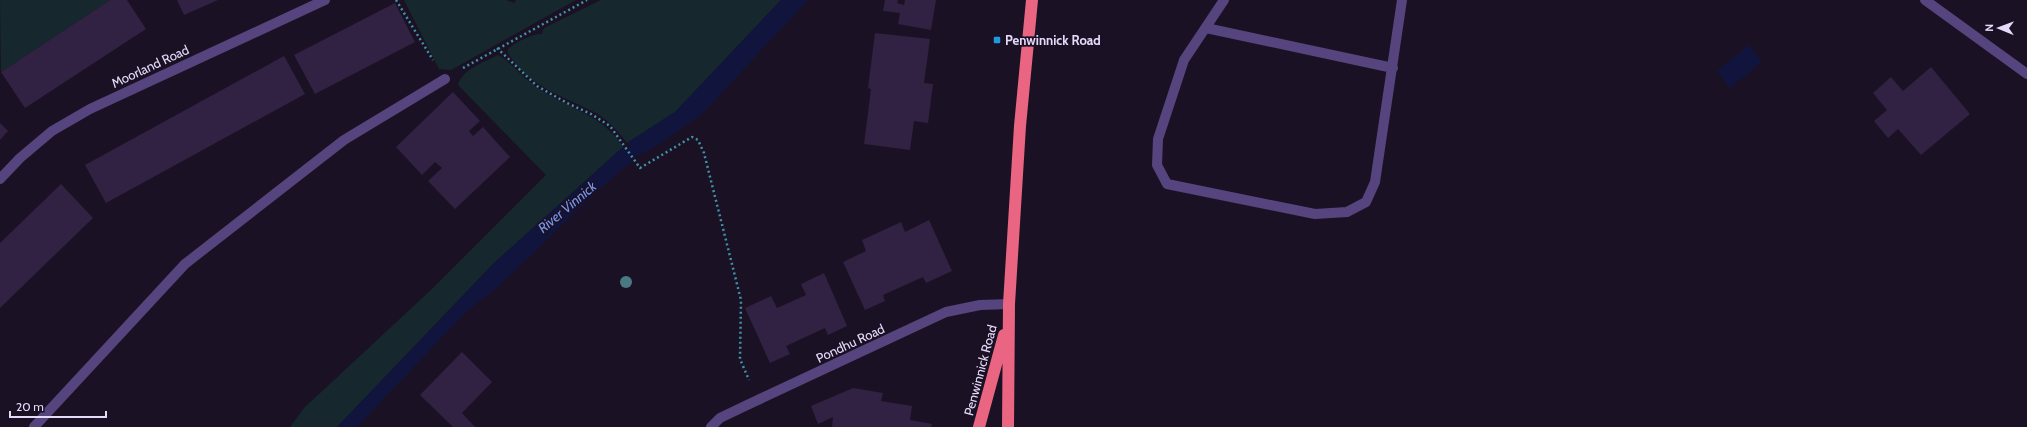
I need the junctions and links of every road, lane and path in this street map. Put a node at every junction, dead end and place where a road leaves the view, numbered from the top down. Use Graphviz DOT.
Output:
graph roads {
  1 [pos="325,0"];
  2 [pos="396,0"];
  3 [pos="587,0"];
  4 [pos="1032,0"];
  5 [pos="1224,0"];
  6 [pos="1402,0"];
  7 [pos="1925,0"];
  8 [pos="1206,28"];
  9 [pos="497,48"];
  10 [pos="1392,68"];
  11 [pos="2027,74"];
  12 [pos="445,79"];
  13 [pos="0,179"];
  14 [pos="1008,304"];
  15 [pos="1008,320"];
  16 [pos="762,399"];
  17 [pos="34,427"];
  18 [pos="711,427"];
  19 [pos="979,427"];
  20 [pos="1008,427"];
  1 -- 13 [label="street, Moorland Road"];
  2 -- 12 [label="path"];
  3 -- 9 [label="path"];
  4 -- 14 [label="highway, Penwinnick Road"];
  5 -- 8 [label="street"];
  6 -- 10 [label="street"];
  7 -- 11 [label="street"];
  8 -- 10 [label="street"];
  8 -- 10 [label="street"];
  9 -- 12 [label="path"];
  9 -- 16 [label="path"];
  12 -- 17 [label="street"];
  14 -- 15 [label="highway, Penwinnick Road"];
  14 -- 16 [label="street, Pondhu Road"];
  15 -- 19 [label="highway, Penwinnick Road"];
  15 -- 20 [label="highway, Penwinnick Road"];
  16 -- 18 [label="street, Pondhu Road"];
}
